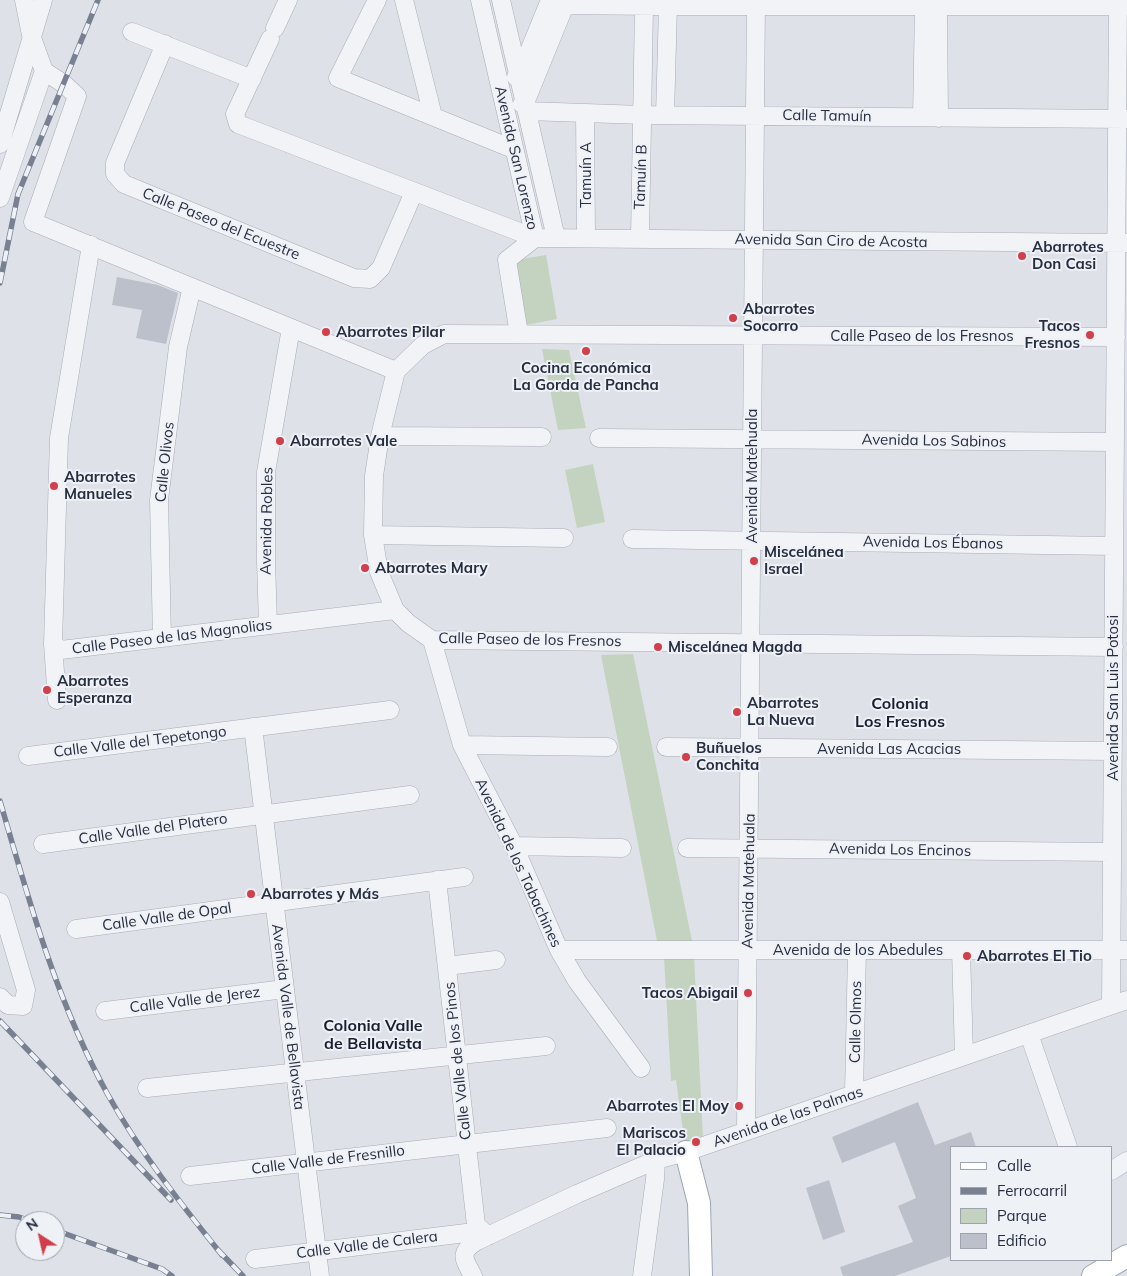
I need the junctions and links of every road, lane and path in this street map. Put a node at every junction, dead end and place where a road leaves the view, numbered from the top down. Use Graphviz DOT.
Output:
graph roads {
  1 [pos="288,0"];
  2 [pos="377,0"];
  3 [pos="404,0"];
  4 [pos="480,0"];
  5 [pos="501,0"];
  6 [pos="36,2"];
  7 [pos="561,2"];
  8 [pos="756,3"];
  9 [pos="1121,4"];
  10 [pos="657,5"];
  11 [pos="931,6"];
  12 [pos="132,32"];
  13 [pos="31,35"];
  14 [pos="165,44"];
  15 [pos="44,71"];
  16 [pos="519,76"];
  17 [pos="252,79"];
  18 [pos="498,82"];
  19 [pos="526,107"];
  20 [pos="504,108"];
  21 [pos="585,113"];
  22 [pos="643,114"];
  23 [pos="665,115"];
  24 [pos="433,116"];
  25 [pos="755,116"];
  26 [pos="930,117"];
  27 [pos="1122,119"];
  28 [pos="0,144"];
  29 [pos="513,149"];
  30 [pos="414,192"];
  31 [pos="0,198"];
  32 [pos="535,238"];
  33 [pos="556,238"];
  34 [pos="586,238"];
  35 [pos="640,239"];
  36 [pos="754,240"];
  37 [pos="1122,243"];
  38 [pos="91,245"];
  39 [pos="192,287"];
  40 [pos="290,328"];
  41 [pos="519,334"];
  42 [pos="754,335"];
  43 [pos="1116,337"];
  44 [pos="396,371"];
  45 [pos="380,436"];
  46 [pos="542,437"];
  47 [pos="599,438"];
  48 [pos="752,439"];
  49 [pos="1115,442"];
  50 [pos="373,535"];
  51 [pos="564,538"];
  52 [pos="632,539"];
  53 [pos="752,540"];
  54 [pos="1114,546"];
  55 [pos="1120,601"];
  56 [pos="394,610"];
  57 [pos="268,625"];
  58 [pos="162,638"];
  59 [pos="432,640"];
  60 [pos="751,643"];
  61 [pos="53,644"];
  62 [pos="1114,647"];
  63 [pos="57,700"];
  64 [pos="390,710"];
  65 [pos="253,727"];
  66 [pos="462,746"];
  67 [pos="608,747"];
  68 [pos="666,747"];
  69 [pos="750,748"];
  70 [pos="1113,751"];
  71 [pos="28,756"];
  72 [pos="410,795"];
  73 [pos="263,814"];
  74 [pos="43,844"];
  75 [pos="514,846"];
  76 [pos="622,848"];
  77 [pos="687,848"];
  78 [pos="749,849"];
  79 [pos="1112,852"];
  80 [pos="464,877"];
  81 [pos="437,880"];
  82 [pos="0,902"];
  83 [pos="274,902"];
  84 [pos="76,929"];
  85 [pos="559,950"];
  86 [pos="748,950"];
  87 [pos="857,950"];
  88 [pos="961,950"];
  89 [pos="1119,950"];
  90 [pos="496,960"];
  91 [pos="447,966"];
  92 [pos="285,989"];
  93 [pos="0,997"];
  94 [pos="1119,1002"];
  95 [pos="105,1011"];
  96 [pos="1029,1034"];
  97 [pos="546,1046"];
  98 [pos="457,1055"];
  99 [pos="964,1056"];
  100 [pos="642,1068"];
  101 [pos="295,1072"];
  102 [pos="147,1088"];
  103 [pos="854,1094"];
  104 [pos="607,1128"];
  105 [pos="746,1131"];
  106 [pos="467,1144"];
  107 [pos="1068,1146"];
  108 [pos="672,1155"];
  109 [pos="1127,1161"];
  110 [pos="306,1163"];
  111 [pos="1112,1170"];
  112 [pos="190,1176"];
  113 [pos="477,1234"];
  114 [pos="317,1252"];
  115 [pos="1127,1256"];
  116 [pos="255,1259"];
  117 [pos="320,1276"];
  118 [pos="473,1276"];
  119 [pos="642,1276"];
  120 [pos="690,1276"];
  121 [pos="702,1276"];
  122 [pos="1093,1276"];
  1 -- 17 [label="street"];
  2 -- 24 [label="street"];
  3 -- 24 [label="street"];
  4 -- 18 [label="street, Avenida San Lorenzo"];
  5 -- 16 [label="street, Avenida San Lorenzo"];
  6 -- 13 [label="street"];
  7 -- 10 [label="street"];
  7 -- 16 [label="street"];
  7 -- 19 [label="street"];
  8 -- 10 [label="street"];
  8 -- 11 [label="street"];
  8 -- 25 [label="street, Avenida Matehuala"];
  9 -- 11 [label="street"];
  9 -- 27 [label="street, Avenida San Luis Potosi"];
  10 -- 22 [label="street, Tamuín B"];
  10 -- 23 [label="street"];
  11 -- 26 [label="street"];
  12 -- 14 [label="street"];
  13 -- 15 [label="street"];
  13 -- 28 [label="street"];
  14 -- 17 [label="street"];
  14 -- 30 [label="street, Calle Paseo del Ecuestre"];
  15 -- 31 [label="street"];
  15 -- 38 [label="street"];
  16 -- 18 [label="street"];
  16 -- 19 [label="street, Avenida San Lorenzo"];
  17 -- 30 [label="street"];
  18 -- 20 [label="street, Avenida San Lorenzo"];
  19 -- 20 [label="street, Calle Tamuín"];
  19 -- 21 [label="street, Calle Tamuín"];
  19 -- 33 [label="street, Avenida San Lorenzo"];
  20 -- 29 [label="street, Avenida San Lorenzo"];
  21 -- 22 [label="street, Calle Tamuín"];
  21 -- 34 [label="street, Tamuín A"];
  22 -- 23 [label="street, Calle Tamuín"];
  22 -- 35 [label="street, Tamuín B"];
  23 -- 25 [label="street, Calle Tamuín"];
  24 -- 29 [label="street"];
  25 -- 26 [label="street, Calle Tamuín"];
  25 -- 36 [label="street, Avenida Matehuala"];
  26 -- 27 [label="street, Calle Tamuín"];
  27 -- 37 [label="street, Avenida San Luis Potosi"];
  29 -- 32 [label="street, Avenida San Lorenzo"];
  30 -- 32 [label="street"];
  32 -- 33 [label="street, Avenida San Ciro de Acosta"];
  32 -- 41 [label="street, Avenida San Lorenzo"];
  33 -- 34 [label="street, Avenida San Ciro de Acosta"];
  34 -- 35 [label="street, Avenida San Ciro de Acosta"];
  35 -- 36 [label="street, Avenida San Ciro de Acosta"];
  36 -- 37 [label="street, Avenida San Ciro de Acosta"];
  36 -- 42 [label="street, Avenida Matehuala"];
  37 -- 43 [label="street, Avenida San Luis Potosi"];
  38 -- 39 [label="street"];
  38 -- 61 [label="street, Calle Paseo de las Magnolias"];
  39 -- 40 [label="street"];
  39 -- 58 [label="street, Calle Olivos"];
  40 -- 44 [label="street"];
  40 -- 57 [label="street, Avenida Robles"];
  41 -- 42 [label="street, Calle Paseo de los Fresnos"];
  41 -- 44 [label="street, Calle Paseo de los Fresnos"];
  42 -- 43 [label="street, Calle Paseo de los Fresnos"];
  42 -- 48 [label="street, Avenida Matehuala"];
  43 -- 49 [label="street, Avenida San Luis Potosi"];
  44 -- 45 [label="street, Calle Paseo de los Fresnos"];
  45 -- 46 [label="street"];
  45 -- 50 [label="street, Calle Paseo de los Fresnos"];
  47 -- 48 [label="street, Avenida Los Sabinos"];
  48 -- 49 [label="street, Avenida Los Sabinos"];
  48 -- 53 [label="street, Avenida Matehuala"];
  49 -- 54 [label="street, Avenida San Luis Potosi"];
  50 -- 51 [label="street"];
  50 -- 56 [label="street, Calle Paseo de los Fresnos"];
  52 -- 53 [label="street, Avenida Los Ébanos"];
  53 -- 54 [label="street, Avenida Los Ébanos"];
  53 -- 60 [label="street, Avenida Matehuala"];
  54 -- 55 [label="street, Avenida San Luis Potosi"];
  55 -- 62 [label="street, Avenida San Luis Potosi"];
  56 -- 57 [label="street, Calle Paseo de las Magnolias"];
  56 -- 59 [label="street, Calle Paseo de los Fresnos"];
  57 -- 58 [label="street, Calle Paseo de las Magnolias"];
  58 -- 61 [label="street, Calle Paseo de las Magnolias"];
  59 -- 60 [label="street, Calle Paseo de los Fresnos"];
  59 -- 66 [label="street, Avenida de los Tabachines"];
  60 -- 62 [label="street, Calle Paseo de los Fresnos"];
  60 -- 69 [label="street, Avenida Matehuala"];
  61 -- 63 [label="street"];
  62 -- 70 [label="street, Avenida San Luis Potosi"];
  64 -- 65 [label="street, Calle Valle del Tepetongo"];
  65 -- 71 [label="street, Calle Valle del Tepetongo"];
  65 -- 73 [label="street, Avenida Valle de Bellavista"];
  66 -- 67 [label="street"];
  66 -- 75 [label="street, Avenida de los Tabachines"];
  68 -- 69 [label="street, Avenida Las Acacias"];
  69 -- 70 [label="street, Avenida Las Acacias"];
  69 -- 78 [label="street, Avenida Matehuala"];
  70 -- 79 [label="street, Avenida San Luis Potosi"];
  72 -- 73 [label="street, Calle Valle del Platero"];
  73 -- 74 [label="street, Calle Valle del Platero"];
  73 -- 83 [label="street, Avenida Valle de Bellavista"];
  75 -- 76 [label="street"];
  75 -- 85 [label="street, Avenida de los Tabachines"];
  77 -- 78 [label="street, Avenida Los Encinos"];
  78 -- 79 [label="street, Avenida Los Encinos"];
  78 -- 86 [label="street, Avenida Matehuala"];
  79 -- 89 [label="street, Avenida San Luis Potosi"];
  80 -- 81 [label="street, Calle Valle de Opal"];
  81 -- 83 [label="street, Calle Valle de Opal"];
  81 -- 91 [label="street, Calle Valle de los Pinos"];
  82 -- 93 [label="street"];
  83 -- 84 [label="street, Calle Valle de Opal"];
  83 -- 92 [label="street, Avenida Valle de Bellavista"];
  85 -- 86 [label="street, Avenida de los Abedules"];
  85 -- 100 [label="street, Avenida de los Tabachines"];
  86 -- 87 [label="street, Avenida de los Abedules"];
  86 -- 105 [label="street, Avenida Matehuala"];
  87 -- 88 [label="street, Avenida de los Abedules"];
  87 -- 103 [label="street, Calle Olmos"];
  88 -- 89 [label="street, Avenida de los Abedules"];
  88 -- 99 [label="street"];
  89 -- 94 [label="street, Avenida San Luis Potosi"];
  90 -- 91 [label="street"];
  91 -- 98 [label="street, Calle Valle de los Pinos"];
  92 -- 95 [label="street, Calle Valle de Jerez"];
  92 -- 101 [label="street, Avenida Valle de Bellavista"];
  94 -- 96 [label="street, Avenida de las Palmas"];
  96 -- 99 [label="street, Avenida de las Palmas"];
  96 -- 107 [label="street"];
  97 -- 98 [label="street"];
  98 -- 101 [label="street"];
  98 -- 106 [label="street, Calle Valle de los Pinos"];
  99 -- 103 [label="street, Avenida de las Palmas"];
  101 -- 102 [label="street"];
  101 -- 110 [label="street, Avenida Valle de Bellavista"];
  103 -- 105 [label="street, Avenida de las Palmas"];
  104 -- 106 [label="street, Calle Valle de Fresnillo"];
  105 -- 108 [label="street, Avenida de las Palmas"];
  106 -- 110 [label="street, Calle Valle de Fresnillo"];
  106 -- 113 [label="street, Calle Valle de los Pinos"];
  108 -- 113 [label="street, Avenida de las Palmas"];
  108 -- 119 [label="street"];
  108 -- 120 [label="main road"];
  108 -- 121 [label="main road"];
  109 -- 111 [label="street"];
  110 -- 112 [label="street, Calle Valle de Fresnillo"];
  110 -- 114 [label="street, Avenida Valle de Bellavista"];
  113 -- 114 [label="street, Calle Valle de Calera"];
  113 -- 118 [label="street, Avenida de las Palmas"];
  114 -- 116 [label="street, Calle Valle de Calera"];
  114 -- 117 [label="street, Avenida Valle de Bellavista"];
  115 -- 122 [label="main road"];
}
